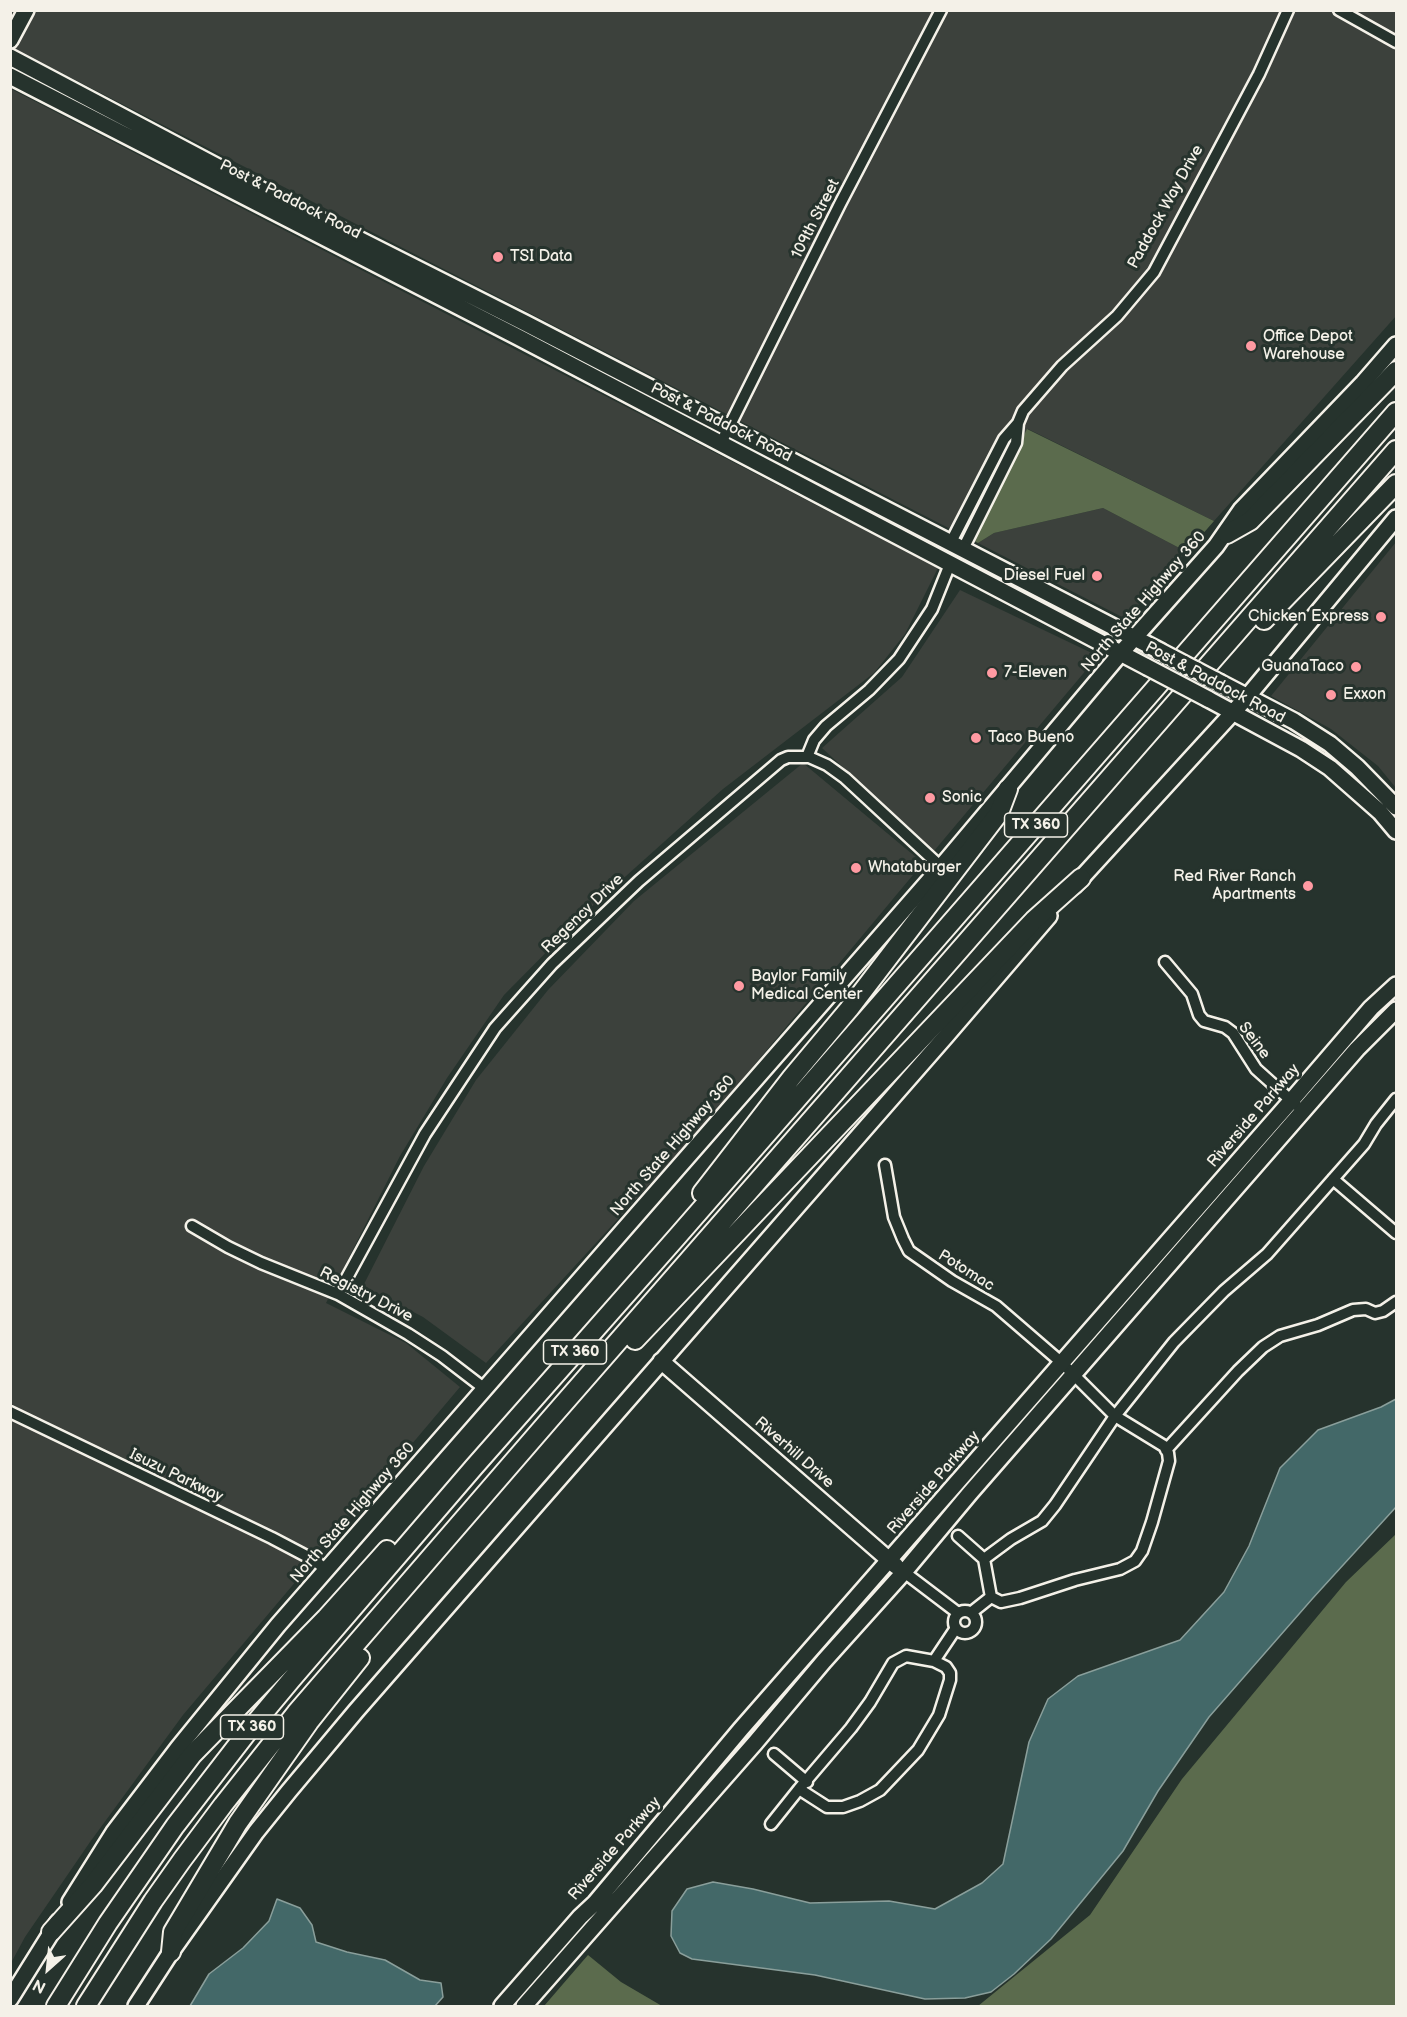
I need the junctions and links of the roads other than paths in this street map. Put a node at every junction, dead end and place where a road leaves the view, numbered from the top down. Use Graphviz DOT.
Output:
graph roads {
  1 [pos="26,10"];
  2 [pos="941,10"];
  3 [pos="1288,10"];
  4 [pos="1339,10"];
  5 [pos="10,40"];
  6 [pos="1396,42"];
  7 [pos="10,57"];
  8 [pos="10,76"];
  9 [pos="96,112"];
  10 [pos="266,200"];
  11 [pos="525,323"];
  12 [pos="518,337"];
  13 [pos="1396,345"];
  14 [pos="1396,370"];
  15 [pos="1396,412"];
  16 [pos="729,429"];
  17 [pos="721,443"];
  18 [pos="1396,450"];
  19 [pos="1396,484"];
  20 [pos="1396,518"];
  21 [pos="1227,534"];
  22 [pos="957,546"];
  23 [pos="950,564"];
  24 [pos="1135,637"];
  25 [pos="1120,654"];
  26 [pos="1217,658"];
  27 [pos="1248,696"];
  28 [pos="1234,712"];
  29 [pos="807,757"];
  30 [pos="1008,789"];
  31 [pos="1381,791"];
  32 [pos="1372,806"];
  33 [pos="1396,807"];
  34 [pos="1396,831"];
  35 [pos="941,867"];
  36 [pos="1081,878"];
  37 [pos="1165,962"];
  38 [pos="1396,985"];
  39 [pos="1396,1010"];
  40 [pos="1396,1099"];
  41 [pos="1297,1106"];
  42 [pos="1393,1111"];
  43 [pos="885,1165"];
  44 [pos="1333,1179"];
  45 [pos="192,1226"];
  46 [pos="1396,1233"];
  47 [pos="676,1238"];
  48 [pos="338,1294"];
  49 [pos="1396,1302"];
  50 [pos="661,1361"];
  51 [pos="1062,1364"];
  52 [pos="1074,1375"];
  53 [pos="484,1389"];
  54 [pos="10,1412"];
  55 [pos="1115,1416"];
  56 [pos="551,1418"];
  57 [pos="1166,1450"];
  58 [pos="474,1467"];
  59 [pos="480,1500"];
  60 [pos="958,1536"];
  61 [pos="984,1559"];
  62 [pos="890,1560"];
  63 [pos="327,1570"];
  64 [pos="904,1572"];
  65 [pos="991,1597"];
  66 [pos="972,1612"];
  67 [pos="958,1613"];
  68 [pos="956,1628"];
  69 [pos="934,1661"];
  70 [pos="774,1754"];
  71 [pos="803,1785"];
  72 [pos="771,1824"];
  73 [pos="580,1917"];
  74 [pos="592,1928"];
  75 [pos="51,1932"];
  76 [pos="171,1952"];
  77 [pos="10,1999"];
  78 [pos="56,2007"];
  79 [pos="86,2007"];
  80 [pos="136,2007"];
  81 [pos="502,2007"];
  82 [pos="524,2007"];
  1 -- 5 [label="street"];
  2 -- 16 [label="street, 109th Street"];
  3 -- 22 [label="street, Paddock Way Drive"];
  4 -- 6 [label="street"];
  7 -- 9 [label="street, Post & Paddock Road"];
  8 -- 9 [label="street, Post & Paddock Road"];
  9 -- 10 [label="street, Post & Paddock Road"];
  10 -- 11 [label="street, Post & Paddock Road"];
  10 -- 12 [label="street, Post & Paddock Road"];
  11 -- 12 [label="street"];
  11 -- 16 [label="street, Post & Paddock Road"];
  12 -- 17 [label="street, Post & Paddock Road"];
  13 -- 21 [label="street, North State Highway 360"];
  14 -- 21 [label="highway"];
  15 -- 47 [label="highway, TX 360"];
  16 -- 17 [label="street, 109th Street"];
  16 -- 22 [label="street, Post & Paddock Road"];
  17 -- 23 [label="street, Post & Paddock Road"];
  18 -- 26 [label="highway, TX 360"];
  19 -- 26 [label="highway"];
  20 -- 27 [label="street"];
  21 -- 24 [label="street, North State Highway 360"];
  22 -- 23 [label="street, Paddock Way Drive"];
  22 -- 24 [label="street, Post & Paddock Road"];
  23 -- 25 [label="street, Post & Paddock Road"];
  23 -- 29 [label="street, Paddock Way Drive"];
  24 -- 25 [label="street, North State Highway 360"];
  24 -- 27 [label="street, Post & Paddock Road, bridge"];
  25 -- 28 [label="street, Post & Paddock Road, bridge"];
  25 -- 30 [label="street, North State Highway 360"];
  26 -- 56 [label="highway, TX 360"];
  27 -- 28 [label="street"];
  27 -- 31 [label="street, Post & Paddock Road"];
  28 -- 32 [label="street, Post & Paddock Road"];
  28 -- 36 [label="street"];
  29 -- 35 [label="street"];
  29 -- 48 [label="street, Regency Drive"];
  30 -- 35 [label="street, North State Highway 360"];
  30 -- 47 [label="highway"];
  31 -- 32 [label="street"];
  31 -- 33 [label="street, Post & Paddock Road"];
  32 -- 34 [label="street, Post & Paddock Road"];
  35 -- 53 [label="street, North State Highway 360"];
  36 -- 50 [label="street"];
  36 -- 56 [label="highway"];
  37 -- 41 [label="street, Seine"];
  38 -- 41 [label="street, Riverside Parkway"];
  39 -- 41 [label="street, Riverside Parkway"];
  40 -- 42 [label="street"];
  41 -- 51 [label="street, Riverside Parkway"];
  41 -- 52 [label="street, Riverside Parkway"];
  42 -- 44 [label="street"];
  43 -- 51 [label="street, Potomac"];
  44 -- 46 [label="street"];
  44 -- 55 [label="street"];
  45 -- 48 [label="street, Registry Drive"];
  47 -- 58 [label="highway, TX 360"];
  48 -- 53 [label="street, Registry Drive"];
  49 -- 57 [label="street"];
  50 -- 62 [label="street, Riverhill Drive"];
  50 -- 76 [label="street"];
  51 -- 52 [label="street, Potomac"];
  51 -- 62 [label="street, Riverside Parkway"];
  52 -- 55 [label="street, Potomac"];
  52 -- 64 [label="street, Riverside Parkway"];
  53 -- 63 [label="street, North State Highway 360"];
  54 -- 63 [label="street, Isuzu Parkway"];
  55 -- 57 [label="street, Potomac"];
  55 -- 61 [label="street"];
  56 -- 59 [label="highway, TX 360"];
  57 -- 65 [label="street"];
  58 -- 75 [label="highway"];
  58 -- 78 [label="highway, TX 360"];
  59 -- 76 [label="highway"];
  59 -- 79 [label="highway, TX 360"];
  60 -- 61 [label="street"];
  61 -- 65 [label="street"];
  62 -- 64 [label="street, Riverhill Drive"];
  62 -- 73 [label="street, Riverside Parkway"];
  63 -- 75 [label="street, North State Highway 360"];
  64 -- 67 [label="street"];
  64 -- 74 [label="street, Riverside Parkway"];
  65 -- 66 [label="street"];
  66 -- 67 [label="street"];
  66 -- 68 [label="street"];
  67 -- 68 [label="street"];
  68 -- 69 [label="street"];
  69 -- 71 [label="street"];
  69 -- 71 [label="street"];
  70 -- 71 [label="street"];
  71 -- 72 [label="street"];
  73 -- 74 [label="street"];
  73 -- 81 [label="street, Riverside Parkway"];
  74 -- 82 [label="street, Riverside Parkway"];
  75 -- 77 [label="street, North State Highway 360"];
  76 -- 80 [label="street"];
}
